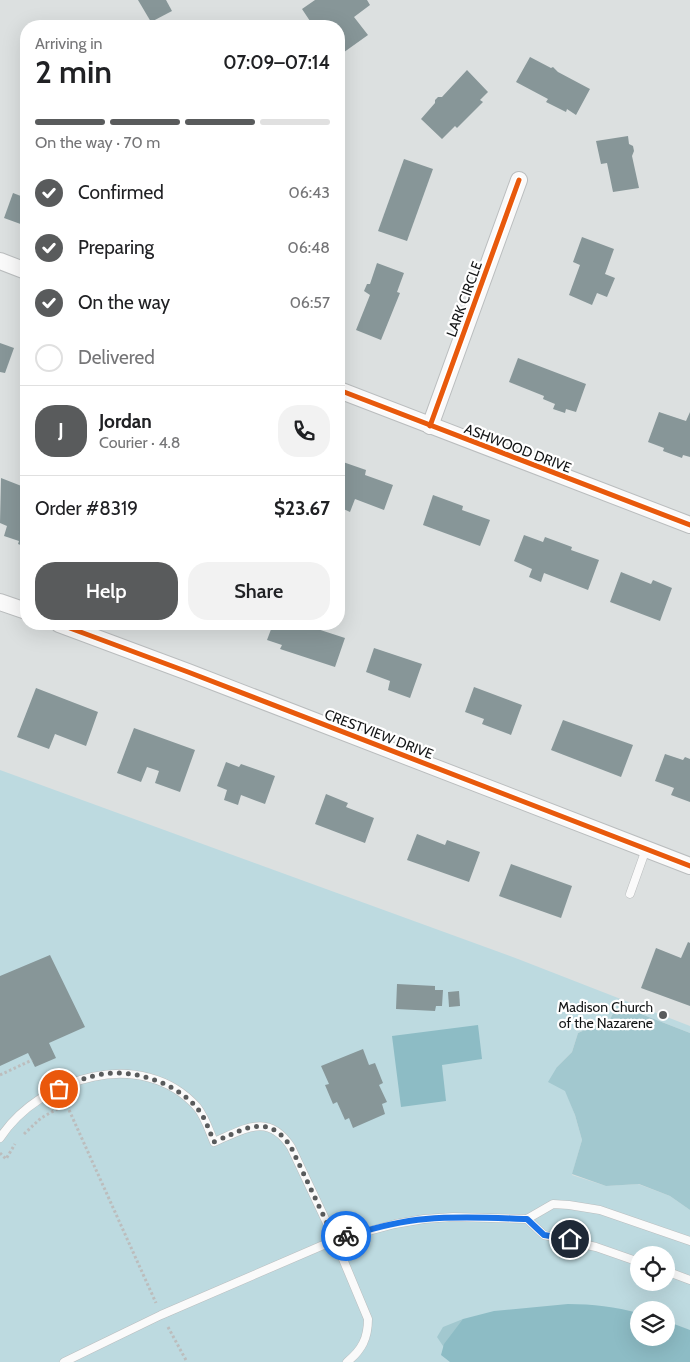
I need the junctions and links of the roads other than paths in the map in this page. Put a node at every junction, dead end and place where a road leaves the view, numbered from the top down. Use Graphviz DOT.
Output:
graph roads {
  1 [pos="519,180"];
  2 [pos="0,261"];
  3 [pos="20,268"];
  4 [pos="345,392"];
  5 [pos="430,426"];
  6 [pos="690,525"];
  7 [pos="0,602"];
  8 [pos="20,610"];
  9 [pos="75,630"];
  10 [pos="646,849"];
  11 [pos="690,866"];
  12 [pos="630,894"];
  13 [pos="0,1138"];
  14 [pos="527,1219"];
  15 [pos="335,1240"];
  16 [pos="690,1241"];
  17 [pos="630,1259"];
  18 [pos="675,1274"];
  19 [pos="690,1280"];
  20 [pos="64,1362"];
  21 [pos="346,1362"];
  1 -- 5 [label="street, LARK CIRCLE"];
  2 -- 3 [label="street"];
  4 -- 5 [label="street, ASHWOOD DRIVE"];
  5 -- 6 [label="street, ASHWOOD DRIVE"];
  7 -- 8 [label="street"];
  9 -- 10 [label="street, CRESTVIEW DRIVE"];
  10 -- 11 [label="street, CRESTVIEW DRIVE"];
  10 -- 12 [label="lane"];
  13 -- 15 [label="lane"];
  14 -- 15 [label="lane"];
  14 -- 16 [label="lane"];
  14 -- 17 [label="lane"];
  15 -- 20 [label="lane"];
  15 -- 21 [label="lane"];
  18 -- 19 [label="lane"];
}
